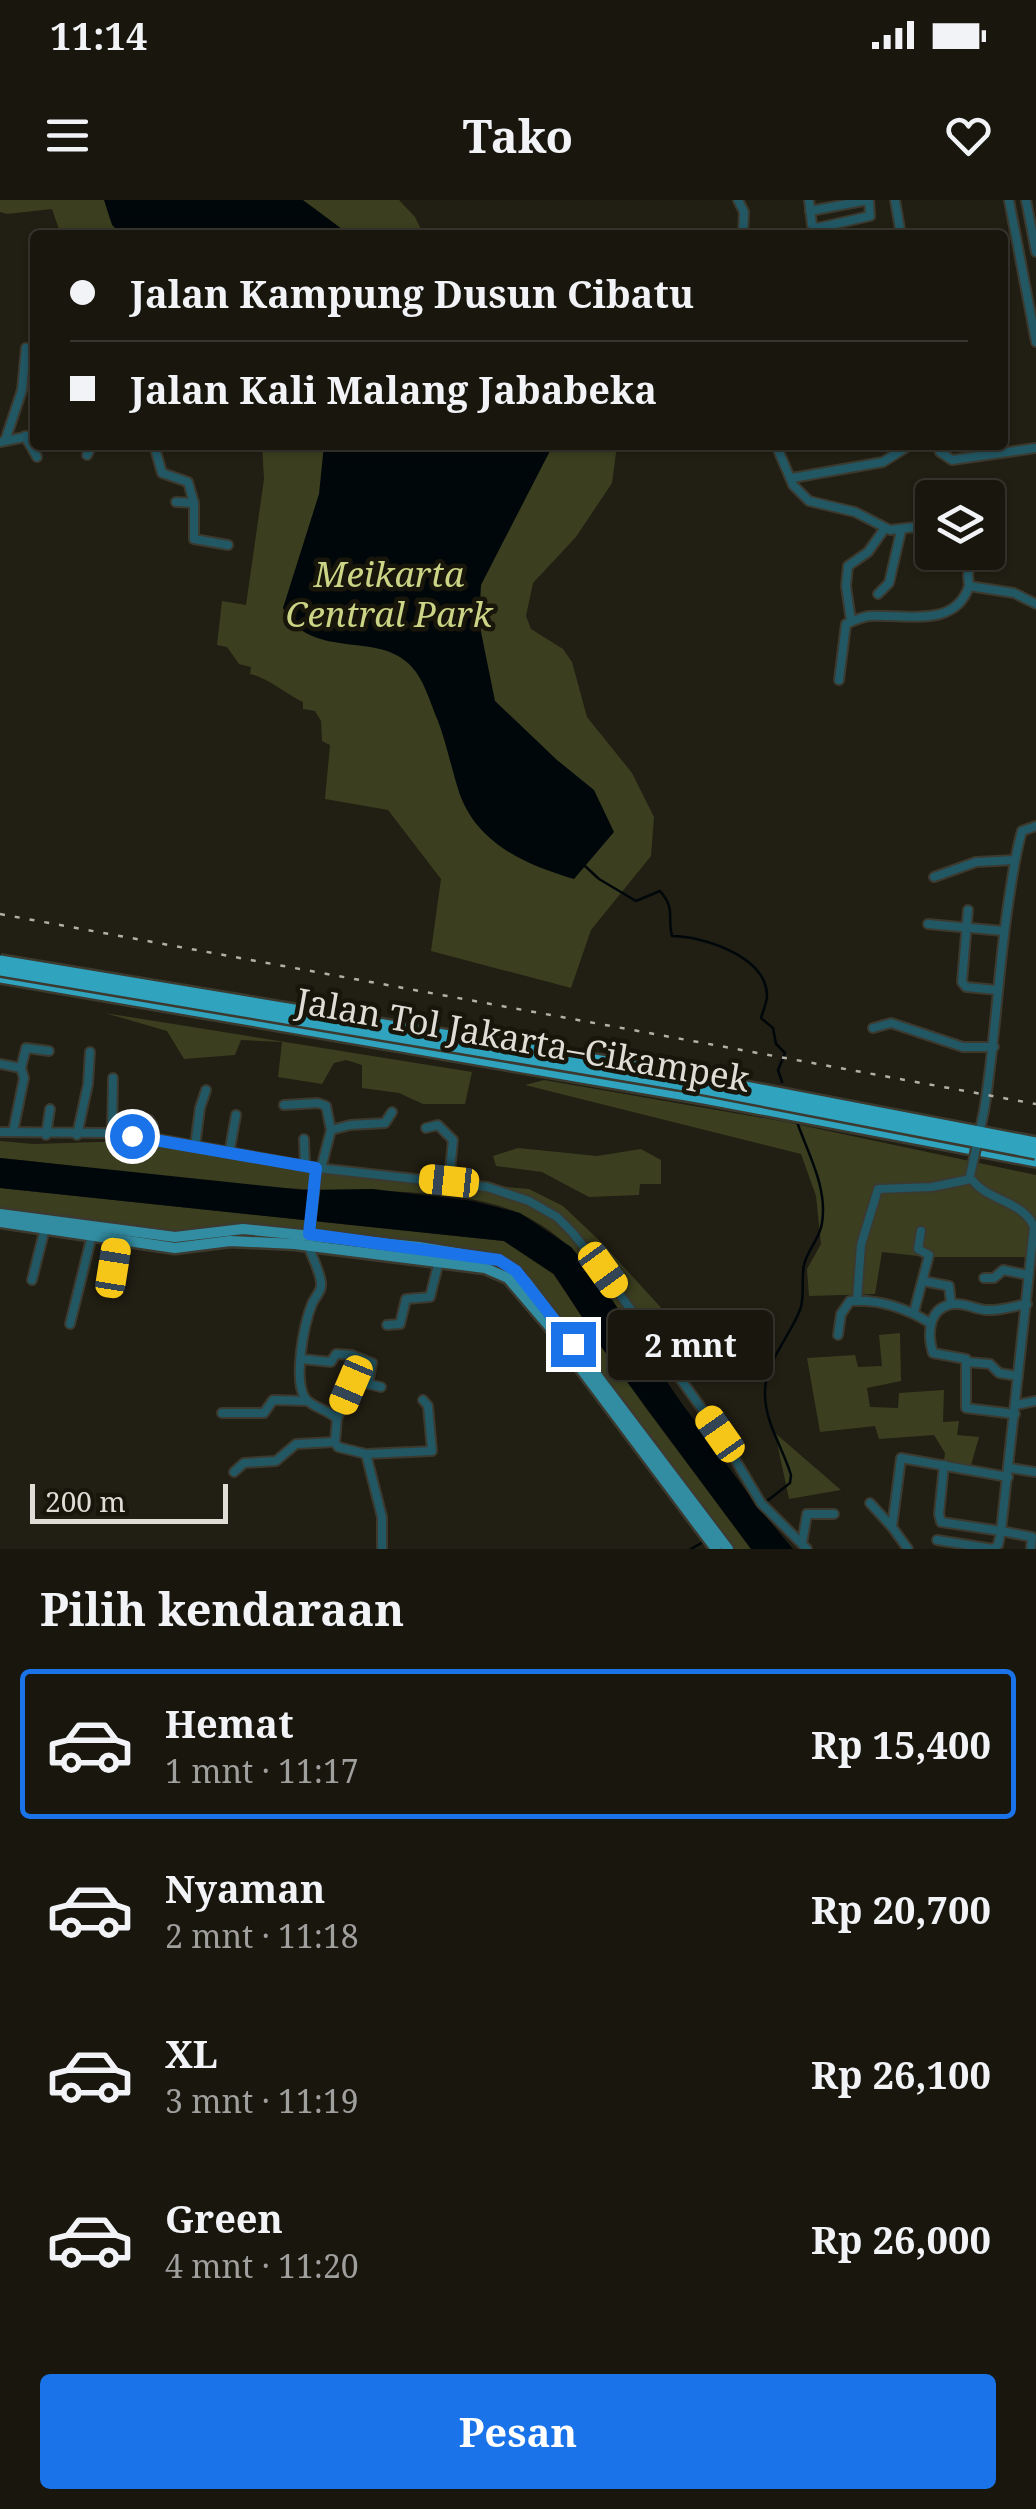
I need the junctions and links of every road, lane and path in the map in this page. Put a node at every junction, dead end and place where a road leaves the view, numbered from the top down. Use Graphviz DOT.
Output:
graph roads {
  1 [pos="738,200"];
  2 [pos="809,200"];
  3 [pos="868,200"];
  4 [pos="895,200"];
  5 [pos="1009,200"];
  6 [pos="1026,200"];
  7 [pos="810,211"];
  8 [pos="1032,216"];
  9 [pos="743,230"];
  10 [pos="900,230"];
  11 [pos="1036,252"];
  12 [pos="1036,342"];
  13 [pos="26,348"];
  14 [pos="20,396"];
  15 [pos="30,397"];
  16 [pos="30,436"];
  17 [pos="2,441"];
  18 [pos="1036,448"];
  19 [pos="35,450"];
  20 [pos="90,450"];
  21 [pos="155,450"];
  22 [pos="778,450"];
  23 [pos="902,450"];
  24 [pos="939,450"];
  25 [pos="87,455"];
  26 [pos="37,457"];
  27 [pos="792,478"];
  28 [pos="176,502"];
  29 [pos="194,503"];
  30 [pos="885,528"];
  31 [pos="915,528"];
  32 [pos="901,531"];
  33 [pos="228,545"];
  34 [pos="971,570"];
  35 [pos="969,586"];
  36 [pos="1036,589"];
  37 [pos="878,594"];
  38 [pos="1033,602"];
  39 [pos="851,622"];
  40 [pos="839,680"];
  41 [pos="1036,826"];
  42 [pos="1016,860"];
  43 [pos="934,877"];
  44 [pos="968,910"];
  45 [pos="928,924"];
  46 [pos="966,929"];
  47 [pos="1003,931"];
  48 [pos="0,959"];
  49 [pos="0,974"];
  50 [pos="997,990"];
  51 [pos="873,1028"];
  52 [pos="994,1047"];
  53 [pos="49,1050"];
  54 [pos="90,1052"];
  55 [pos="0,1064"];
  56 [pos="21,1068"];
  57 [pos="113,1078"];
  58 [pos="206,1090"];
  59 [pos="284,1105"];
  60 [pos="50,1109"];
  61 [pos="392,1112"];
  62 [pos="236,1115"];
  63 [pos="126,1117"];
  64 [pos="426,1128"];
  65 [pos="331,1130"];
  66 [pos="0,1132"];
  67 [pos="13,1132"];
  68 [pos="112,1133"];
  69 [pos="76,1134"];
  70 [pos="46,1135"];
  71 [pos="152,1138"];
  72 [pos="304,1139"];
  73 [pos="1036,1142"];
  74 [pos="195,1146"];
  75 [pos="1036,1153"];
  76 [pos="229,1154"];
  77 [pos="1036,1161"];
  78 [pos="305,1166"];
  79 [pos="319,1168"];
  80 [pos="970,1178"];
  81 [pos="449,1181"];
  82 [pos="0,1214"];
  83 [pos="0,1222"];
  84 [pos="45,1228"];
  85 [pos="921,1231"];
  86 [pos="92,1235"];
  87 [pos="118,1239"];
  88 [pos="149,1240"];
  89 [pos="308,1240"];
  90 [pos="1034,1246"];
  91 [pos="440,1255"];
  92 [pos="1031,1270"];
  93 [pos="121,1274"];
  94 [pos="984,1278"];
  95 [pos="32,1280"];
  96 [pos="923,1281"];
  97 [pos="857,1300"];
  98 [pos="951,1304"];
  99 [pos="1030,1311"];
  100 [pos="914,1312"];
  101 [pos="930,1322"];
  102 [pos="70,1324"];
  103 [pos="387,1325"];
  104 [pos="838,1336"];
  105 [pos="301,1359"];
  106 [pos="967,1362"];
  107 [pos="1018,1376"];
  108 [pos="351,1385"];
  109 [pos="381,1387"];
  110 [pos="424,1400"];
  111 [pos="1036,1400"];
  112 [pos="307,1401"];
  113 [pos="1015,1410"];
  114 [pos="222,1413"];
  115 [pos="337,1419"];
  116 [pos="335,1442"];
  117 [pos="366,1454"];
  118 [pos="944,1465"];
  119 [pos="234,1472"];
  120 [pos="1009,1472"];
  121 [pos="1036,1472"];
  122 [pos="870,1503"];
  123 [pos="834,1514"];
  124 [pos="967,1526"];
  125 [pos="892,1528"];
  126 [pos="1001,1530"];
  127 [pos="1034,1538"];
  128 [pos="938,1540"];
  129 [pos="804,1546"];
  130 [pos="965,1546"];
  131 [pos="382,1549"];
  132 [pos="716,1549"];
  133 [pos="728,1549"];
  134 [pos="908,1549"];
  135 [pos="1031,1549"];
  1 -- 9 [label="street"];
  2 -- 7 [label="street"];
  3 -- 7 [label="street"];
  3 -- 7 [label="street"];
  4 -- 10 [label="street"];
  5 -- 12 [label="street"];
  6 -- 8 [label="street"];
  8 -- 11 [label="street"];
  13 -- 14 [label="street"];
  14 -- 15 [label="street"];
  14 -- 17 [label="street"];
  16 -- 17 [label="street"];
  18 -- 24 [label="street"];
  19 -- 26 [label="street"];
  20 -- 25 [label="street"];
  21 -- 29 [label="street"];
  22 -- 30 [label="street"];
  23 -- 27 [label="street"];
  28 -- 29 [label="street"];
  29 -- 33 [label="street"];
  30 -- 32 [label="street"];
  30 -- 39 [label="street"];
  31 -- 32 [label="street"];
  32 -- 37 [label="street"];
  34 -- 35 [label="street"];
  35 -- 38 [label="street"];
  35 -- 39 [label="street"];
  36 -- 38 [label="street"];
  39 -- 40 [label="street"];
  41 -- 42 [label="street"];
  42 -- 43 [label="street"];
  42 -- 47 [label="street"];
  44 -- 46 [label="street"];
  45 -- 46 [label="street"];
  46 -- 47 [label="street"];
  46 -- 50 [label="street"];
  47 -- 50 [label="street"];
  48 -- 73 [label="highway, bridge"];
  49 -- 75 [label="highway, bridge"];
  49 -- 77 [label="highway, Jalan Tol Jakarta–Cikampek"];
  50 -- 52 [label="street"];
  51 -- 52 [label="street"];
  52 -- 80 [label="street, bridge"];
  53 -- 56 [label="street"];
  54 -- 69 [label="street"];
  55 -- 56 [label="street"];
  56 -- 67 [label="street"];
  57 -- 68 [label="street"];
  58 -- 74 [label="street"];
  59 -- 65 [label="street"];
  60 -- 70 [label="street"];
  61 -- 65 [label="street"];
  62 -- 76 [label="street"];
  63 -- 71 [label="street"];
  64 -- 81 [label="street"];
  65 -- 79 [label="street"];
  66 -- 67 [label="street"];
  67 -- 70 [label="street"];
  68 -- 69 [label="street"];
  68 -- 71 [label="street"];
  69 -- 70 [label="street"];
  71 -- 74 [label="street"];
  72 -- 78 [label="street"];
  74 -- 76 [label="street"];
  76 -- 78 [label="street"];
  78 -- 79 [label="street"];
  79 -- 81 [label="street"];
  79 -- 89 [label="street"];
  80 -- 90 [label="street"];
  80 -- 97 [label="street"];
  81 -- 129 [label="street"];
  82 -- 88 [label="main road"];
  83 -- 84 [label="main road"];
  84 -- 86 [label="main road"];
  84 -- 95 [label="street"];
  85 -- 96 [label="street"];
  86 -- 87 [label="main road"];
  86 -- 102 [label="street"];
  87 -- 88 [label="main road"];
  87 -- 93 [label="street"];
  88 -- 89 [label="main road"];
  89 -- 91 [label="main road"];
  89 -- 105 [label="street"];
  90 -- 92 [label="street"];
  91 -- 103 [label="street"];
  91 -- 132 [label="main road"];
  91 -- 133 [label="main road"];
  92 -- 94 [label="street"];
  92 -- 99 [label="street"];
  96 -- 98 [label="street"];
  96 -- 100 [label="street"];
  97 -- 100 [label="street"];
  97 -- 104 [label="street"];
  98 -- 99 [label="street"];
  98 -- 101 [label="street"];
  99 -- 107 [label="street"];
  100 -- 101 [label="street"];
  101 -- 106 [label="street"];
  105 -- 109 [label="street"];
  105 -- 112 [label="street"];
  106 -- 107 [label="street"];
  106 -- 113 [label="street"];
  107 -- 113 [label="street"];
  108 -- 115 [label="street"];
  110 -- 117 [label="street"];
  111 -- 113 [label="street"];
  112 -- 114 [label="street"];
  112 -- 115 [label="street"];
  113 -- 120 [label="street"];
  115 -- 116 [label="street"];
  116 -- 117 [label="street"];
  116 -- 119 [label="street"];
  117 -- 131 [label="street"];
  118 -- 120 [label="street"];
  118 -- 124 [label="street"];
  118 -- 125 [label="street"];
  120 -- 121 [label="street"];
  120 -- 126 [label="street"];
  122 -- 125 [label="street"];
  123 -- 129 [label="street"];
  124 -- 126 [label="street"];
  124 -- 130 [label="street"];
  125 -- 134 [label="street"];
  126 -- 127 [label="street"];
  126 -- 130 [label="street"];
  127 -- 135 [label="street"];
  128 -- 130 [label="street"];
}
